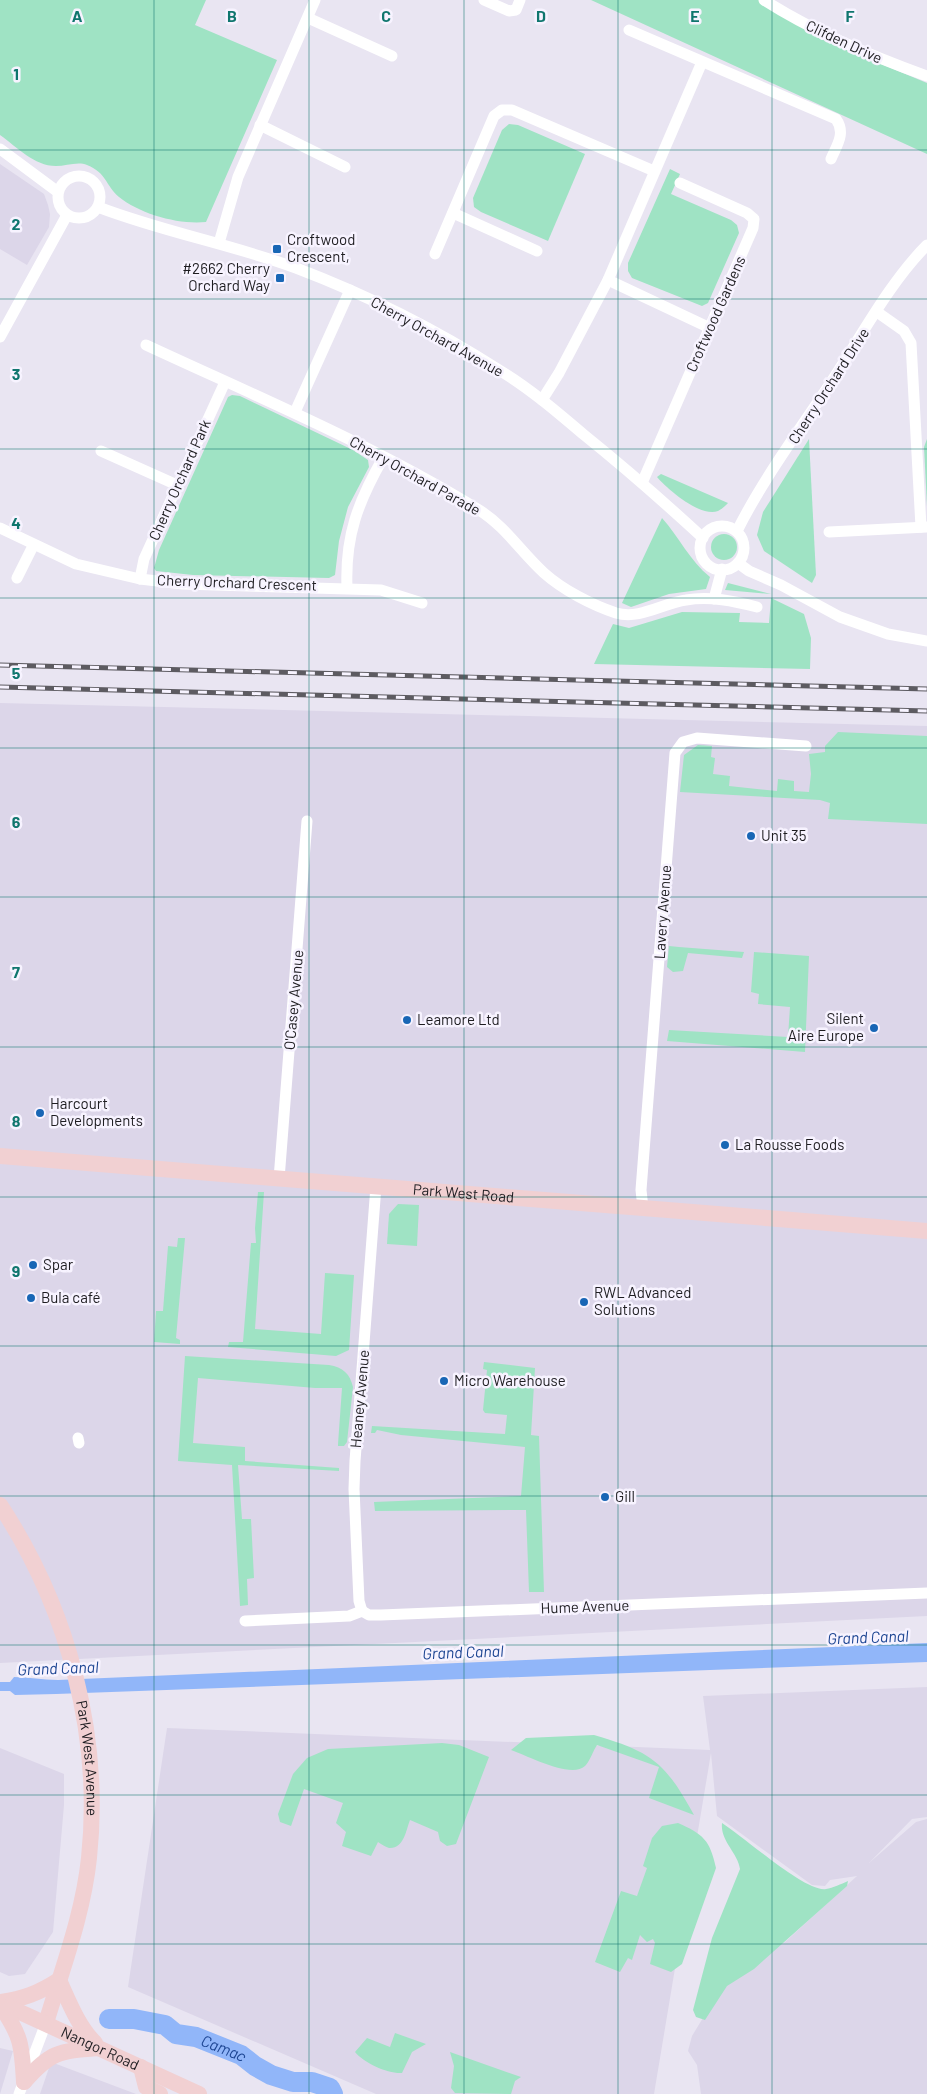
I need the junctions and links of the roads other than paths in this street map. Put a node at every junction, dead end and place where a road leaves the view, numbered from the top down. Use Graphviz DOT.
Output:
graph roads {
  1 [pos="316,0"];
  2 [pos="484,0"];
  3 [pos="520,0"];
  4 [pos="764,0"];
  5 [pos="308,18"];
  6 [pos="629,30"];
  7 [pos="392,56"];
  8 [pos="702,62"];
  9 [pos="927,76"];
  10 [pos="260,125"];
  11 [pos="0,149"];
  12 [pos="831,159"];
  13 [pos="345,167"];
  14 [pos="654,170"];
  15 [pos="680,184"];
  16 [pos="58,192"];
  17 [pos="98,207"];
  18 [pos="453,213"];
  19 [pos="67,215"];
  20 [pos="219,243"];
  21 [pos="927,245"];
  22 [pos="537,251"];
  23 [pos="435,254"];
  24 [pos="608,280"];
  25 [pos="350,290"];
  26 [pos="877,312"];
  27 [pos="710,328"];
  28 [pos="0,338"];
  29 [pos="146,345"];
  30 [pos="225,382"];
  31 [pos="542,400"];
  32 [pos="295,412"];
  33 [pos="922,426"];
  34 [pos="101,451"];
  35 [pos="383,458"];
  36 [pos="642,483"];
  37 [pos="177,485"];
  38 [pos="924,527"];
  39 [pos="0,528"];
  40 [pos="737,532"];
  41 [pos="829,532"];
  42 [pos="702,538"];
  43 [pos="33,546"];
  44 [pos="738,563"];
  45 [pos="722,569"];
  46 [pos="16,578"];
  47 [pos="140,579"];
  48 [pos="347,588"];
  49 [pos="714,599"];
  50 [pos="422,603"];
  51 [pos="757,607"];
  52 [pos="927,641"];
  53 [pos="806,746"];
  54 [pos="307,821"];
  55 [pos="0,1156"];
  56 [pos="279,1178"];
  57 [pos="376,1186"];
  58 [pos="643,1208"];
  59 [pos="927,1231"];
  60 [pos="0,1505"];
  61 [pos="927,1593"];
  62 [pos="362,1611"];
  63 [pos="245,1620"];
  64 [pos="59,1980"];
  65 [pos="0,2003"];
  66 [pos="46,2023"];
  67 [pos="100,2048"];
  68 [pos="142,2067"];
  69 [pos="22,2088"];
  70 [pos="160,2094"];
  71 [pos="200,2094"];
  1 -- 5 [label="street"];
  2 -- 3 [label="street"];
  4 -- 9 [label="street, Clifden Drive"];
  5 -- 7 [label="street"];
  5 -- 10 [label="street"];
  6 -- 8 [label="street"];
  8 -- 12 [label="street"];
  8 -- 14 [label="street"];
  10 -- 13 [label="street"];
  10 -- 20 [label="street"];
  11 -- 16 [label="street"];
  14 -- 18 [label="street"];
  14 -- 24 [label="street"];
  15 -- 27 [label="street, Croftwood Gardens"];
  16 -- 17 [label="street"];
  16 -- 19 [label="street"];
  17 -- 19 [label="street"];
  17 -- 20 [label="street, Cherry Orchard Avenue"];
  18 -- 22 [label="street"];
  18 -- 23 [label="street"];
  19 -- 28 [label="street"];
  20 -- 25 [label="street, Cherry Orchard Avenue"];
  21 -- 26 [label="street, Cherry Orchard Drive"];
  24 -- 27 [label="street"];
  24 -- 31 [label="street"];
  25 -- 31 [label="street, Cherry Orchard Avenue"];
  25 -- 32 [label="street"];
  26 -- 33 [label="street"];
  26 -- 40 [label="street, Cherry Orchard Drive"];
  27 -- 36 [label="street, Croftwood Gardens"];
  29 -- 30 [label="street, Cherry Orchard Parade"];
  30 -- 32 [label="street, Cherry Orchard Parade"];
  30 -- 37 [label="street, Cherry Orchard Park"];
  31 -- 36 [label="street, Cherry Orchard Avenue"];
  32 -- 35 [label="street, Cherry Orchard Parade"];
  33 -- 38 [label="street"];
  34 -- 37 [label="street"];
  35 -- 48 [label="street"];
  35 -- 49 [label="street, Cherry Orchard Parade"];
  36 -- 42 [label="street, Cherry Orchard Avenue"];
  37 -- 47 [label="street, Cherry Orchard Park"];
  38 -- 41 [label="street"];
  39 -- 43 [label="street, Cherry Orchard Crescent"];
  40 -- 42 [label="street"];
  40 -- 44 [label="street"];
  42 -- 45 [label="street"];
  43 -- 46 [label="street"];
  43 -- 47 [label="street, Cherry Orchard Crescent"];
  44 -- 45 [label="street"];
  44 -- 52 [label="street"];
  45 -- 49 [label="street"];
  47 -- 48 [label="street, Cherry Orchard Crescent"];
  48 -- 50 [label="street, Cherry Orchard Crescent"];
  49 -- 51 [label="street, Cherry Orchard Parade"];
  53 -- 58 [label="street, Lavery Avenue"];
  54 -- 56 [label="street, O'Casey Avenue"];
  55 -- 56 [label="street, Park West Road"];
  56 -- 57 [label="street, Park West Road"];
  57 -- 58 [label="street, Park West Road"];
  57 -- 62 [label="street, Heaney Avenue"];
  58 -- 59 [label="street, Park West Road"];
  60 -- 64 [label="street, Park West Avenue"];
  61 -- 62 [label="street, Hume Avenue"];
  62 -- 63 [label="street, Hume Avenue"];
  64 -- 65 [label="street"];
  64 -- 66 [label="street, Park West Avenue"];
  64 -- 67 [label="street"];
  65 -- 66 [label="street, Nangor Road"];
  65 -- 69 [label="street"];
  66 -- 67 [label="street, Nangor Road"];
  66 -- 69 [label="street"];
  67 -- 68 [label="street, Nangor Road"];
  67 -- 69 [label="street"];
  68 -- 70 [label="street"];
  68 -- 71 [label="street, Nangor Road"];
}
